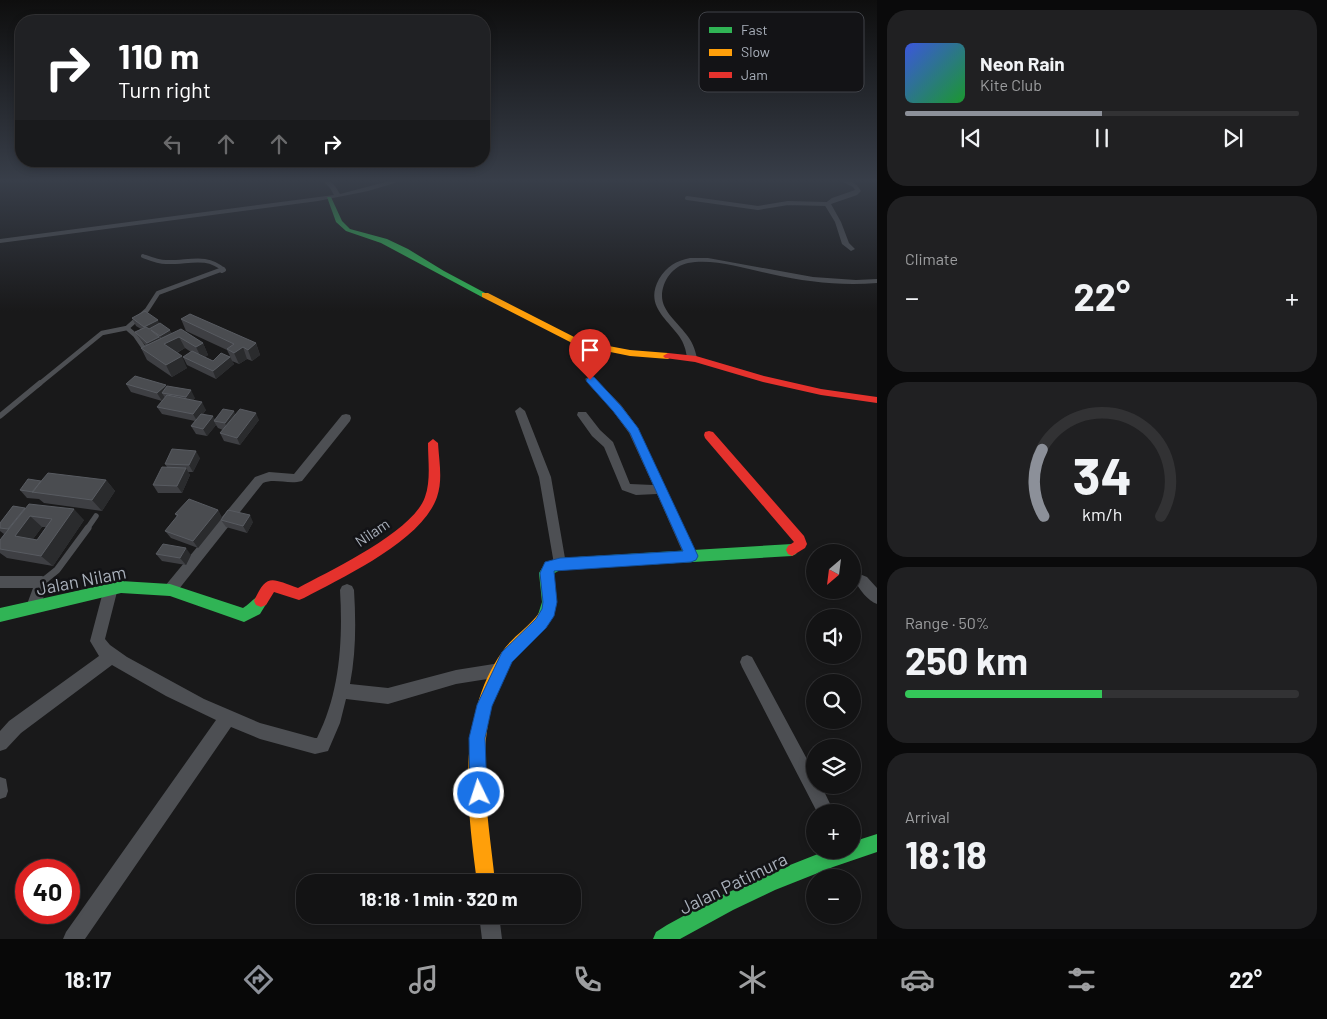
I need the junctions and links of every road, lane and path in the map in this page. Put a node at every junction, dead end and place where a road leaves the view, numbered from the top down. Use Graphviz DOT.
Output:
graph roads {
  1 [pos="142,223"];
  2 [pos="340,223"];
  3 [pos="838,223"];
  4 [pos="0,242"];
  5 [pos="851,249"];
  6 [pos="143,256"];
  7 [pos="877,280"];
  8 [pos="127,328"];
  9 [pos="146,351"];
  10 [pos="692,358"];
  11 [pos="590,380"];
  12 [pos="877,400"];
  13 [pos="520,411"];
  14 [pos="582,415"];
  15 [pos="0,416"];
  16 [pos="346,418"];
  17 [pos="709,435"];
  18 [pos="434,443"];
  19 [pos="661,489"];
  20 [pos="96,516"];
  21 [pos="691,556"];
  22 [pos="560,564"];
  23 [pos="0,582"];
  24 [pos="42,582"];
  25 [pos="862,582"];
  26 [pos="271,585"];
  27 [pos="112,588"];
  28 [pos="170,590"];
  29 [pos="347,590"];
  30 [pos="877,598"];
  31 [pos="33,607"];
  32 [pos="0,615"];
  33 [pos="111,656"];
  34 [pos="747,662"];
  35 [pos="500,670"];
  36 [pos="340,691"];
  37 [pos="228,717"];
  38 [pos="0,743"];
  39 [pos="0,785"];
  40 [pos="0,791"];
  41 [pos="822,804"];
  42 [pos="877,844"];
  43 [pos="861,848"];
  44 [pos="825,859"];
  45 [pos="485,874"];
  46 [pos="490,924"];
  47 [pos="669,937"];
  48 [pos="74,939"];
  49 [pos="492,939"];
  1 -- 4 [label="street"];
  2 -- 10 [label="street"];
  3 -- 5 [label="street"];
  6 -- 8 [label="lane"];
  7 -- 10 [label="street"];
  8 -- 9 [label="lane"];
  8 -- 15 [label="lane"];
  10 -- 12 [label="street"];
  11 -- 19 [label="street"];
  13 -- 22 [label="street"];
  14 -- 19 [label="street"];
  16 -- 28 [label="street"];
  17 -- 21 [label="street"];
  18 -- 26 [label="street, Nilam"];
  19 -- 21 [label="street"];
  20 -- 24 [label="lane"];
  21 -- 22 [label="street"];
  22 -- 35 [label="street"];
  23 -- 24 [label="street"];
  24 -- 31 [label="street"];
  25 -- 30 [label="street"];
  26 -- 28 [label="street, Jalan Nilam"];
  27 -- 28 [label="street, Jalan Nilam"];
  27 -- 31 [label="street, Jalan Nilam"];
  27 -- 33 [label="street"];
  29 -- 36 [label="street"];
  31 -- 32 [label="street, Jalan Nilam"];
  33 -- 37 [label="street"];
  33 -- 38 [label="street"];
  34 -- 41 [label="street"];
  35 -- 36 [label="street"];
  35 -- 45 [label="street"];
  36 -- 37 [label="street"];
  37 -- 48 [label="street"];
  39 -- 40 [label="street"];
  42 -- 43 [label="street, Jalan Patimura"];
  44 -- 47 [label="street, Jalan Patimura"];
  46 -- 49 [label="street"];
}
